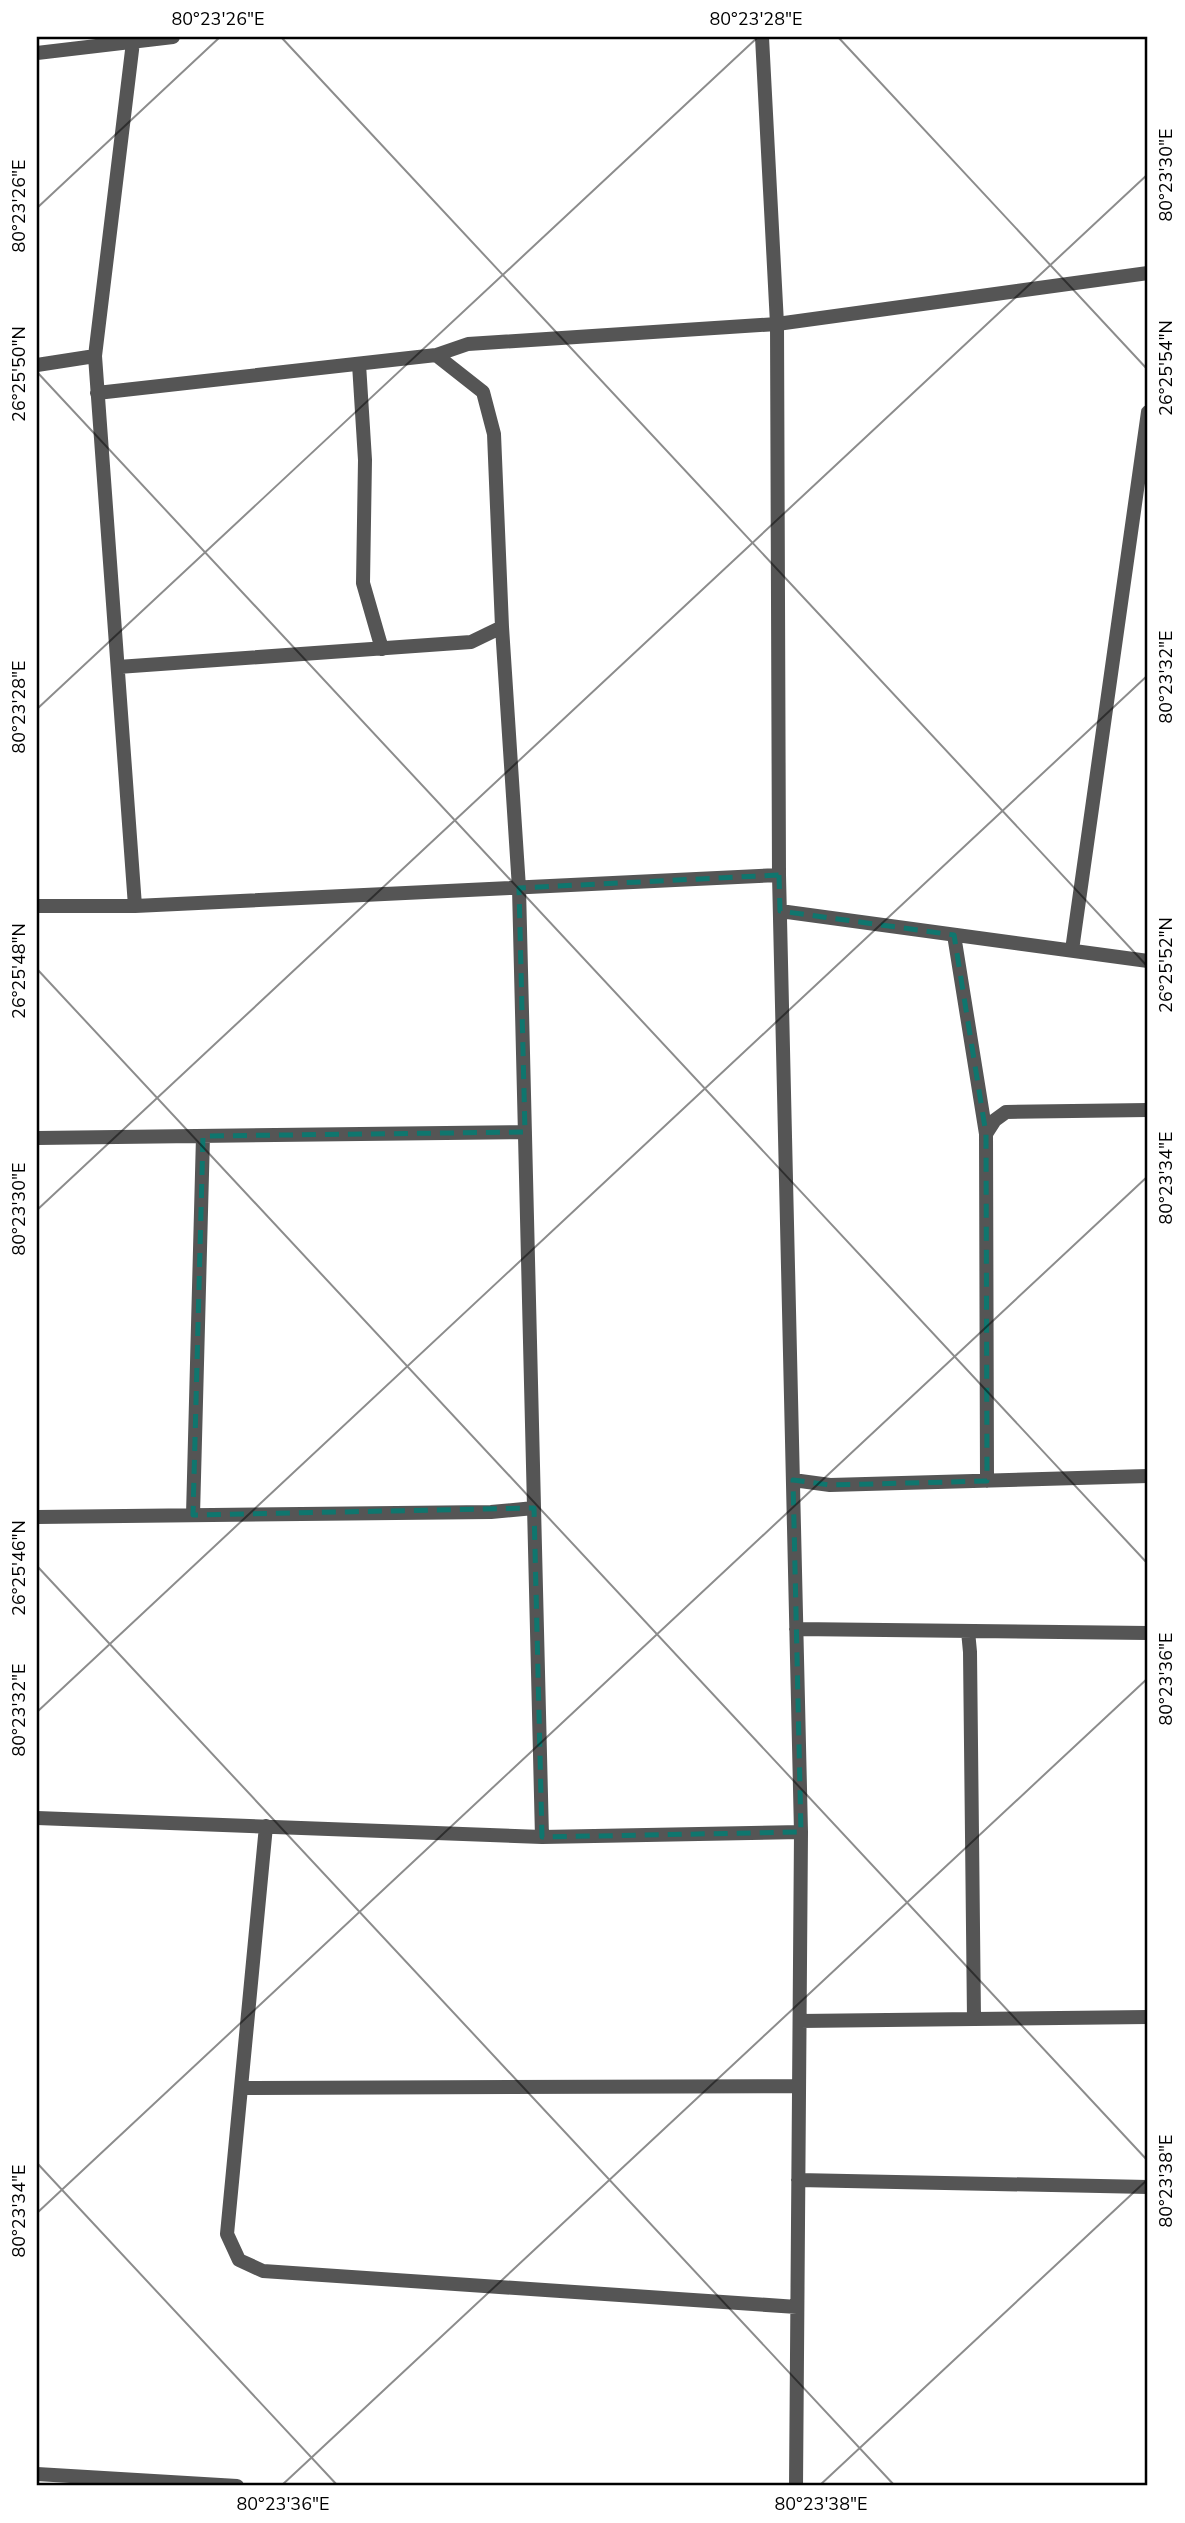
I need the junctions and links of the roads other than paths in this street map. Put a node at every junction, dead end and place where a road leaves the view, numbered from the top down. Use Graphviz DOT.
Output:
graph roads {
  1 [pos="173,37"];
  2 [pos="762,37"];
  3 [pos="133,42"];
  4 [pos="37,53"];
  5 [pos="1148,272"];
  6 [pos="777,324"];
  7 [pos="436,355"];
  8 [pos="95,356"];
  9 [pos="359,364"];
  10 [pos="37,365"];
  11 [pos="97,393"];
  12 [pos="1148,412"];
  13 [pos="502,627"];
  14 [pos="382,649"];
  15 [pos="118,667"];
  16 [pos="779,876"];
  17 [pos="519,888"];
  18 [pos="37,906"];
  19 [pos="135,906"];
  20 [pos="780,911"];
  21 [pos="954,935"];
  22 [pos="1072,950"];
  23 [pos="1148,961"];
  24 [pos="1148,1110"];
  25 [pos="525,1132"];
  26 [pos="986,1134"];
  27 [pos="203,1136"];
  28 [pos="37,1138"];
  29 [pos="1148,1476"];
  30 [pos="793,1480"];
  31 [pos="987,1481"];
  32 [pos="534,1508"];
  33 [pos="193,1515"];
  34 [pos="37,1517"];
  35 [pos="796,1629"];
  36 [pos="968,1631"];
  37 [pos="1148,1633"];
  38 [pos="37,1818"];
  39 [pos="266,1826"];
  40 [pos="801,1832"];
  41 [pos="542,1837"];
  42 [pos="1148,2017"];
  43 [pos="974,2019"];
  44 [pos="800,2021"];
  45 [pos="799,2086"];
  46 [pos="241,2088"];
  47 [pos="798,2180"];
  48 [pos="1148,2187"];
  49 [pos="797,2307"];
  50 [pos="37,2474"];
  51 [pos="237,2486"];
  52 [pos="796,2486"];
  1 -- 3 [label="street"];
  2 -- 6 [label="street"];
  3 -- 4 [label="street"];
  3 -- 8 [label="street"];
  5 -- 6 [label="street"];
  6 -- 7 [label="street"];
  6 -- 16 [label="street"];
  7 -- 9 [label="street"];
  7 -- 13 [label="street"];
  8 -- 10 [label="street"];
  8 -- 11 [label="street"];
  9 -- 11 [label="street"];
  9 -- 14 [label="street"];
  11 -- 15 [label="street"];
  12 -- 22 [label="street"];
  13 -- 14 [label="street"];
  13 -- 17 [label="street"];
  14 -- 15 [label="street"];
  15 -- 19 [label="street"];
  16 -- 17 [label="street"];
  16 -- 20 [label="street"];
  17 -- 19 [label="street"];
  17 -- 25 [label="street"];
  18 -- 19 [label="street"];
  20 -- 21 [label="street"];
  20 -- 30 [label="street"];
  21 -- 22 [label="street"];
  21 -- 26 [label="street"];
  22 -- 23 [label="street"];
  24 -- 26 [label="street"];
  25 -- 27 [label="street"];
  25 -- 32 [label="street"];
  26 -- 31 [label="street"];
  27 -- 28 [label="street"];
  27 -- 33 [label="street"];
  29 -- 31 [label="street"];
  30 -- 31 [label="street"];
  30 -- 35 [label="street"];
  32 -- 33 [label="street"];
  32 -- 41 [label="street"];
  33 -- 34 [label="street"];
  35 -- 36 [label="street"];
  35 -- 40 [label="street"];
  36 -- 37 [label="street"];
  36 -- 43 [label="street"];
  38 -- 39 [label="street"];
  39 -- 41 [label="street"];
  39 -- 46 [label="street"];
  40 -- 41 [label="street"];
  40 -- 44 [label="street"];
  42 -- 43 [label="street"];
  43 -- 44 [label="street"];
  44 -- 45 [label="street"];
  45 -- 46 [label="street"];
  45 -- 47 [label="street"];
  46 -- 49 [label="street"];
  47 -- 48 [label="street"];
  47 -- 49 [label="street"];
  49 -- 52 [label="street"];
  50 -- 51 [label="street"];
}
